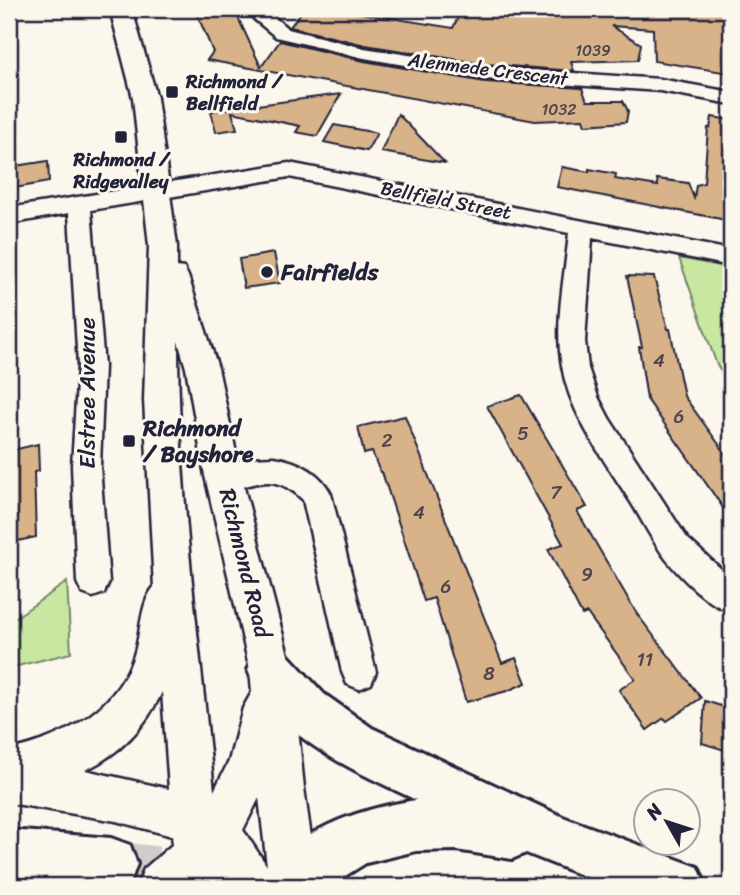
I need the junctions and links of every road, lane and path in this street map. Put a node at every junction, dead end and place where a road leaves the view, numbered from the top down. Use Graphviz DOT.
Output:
graph roads {
  1 [pos="121,9"];
  2 [pos="257,9"];
  3 [pos="731,98"];
  4 [pos="158,190"];
  5 [pos="80,205"];
  6 [pos="9,216"];
  7 [pos="581,229"];
  8 [pos="163,246"];
  9 [pos="731,258"];
  10 [pos="223,476"];
  11 [pos="173,570"];
  12 [pos="93,582"];
  13 [pos="731,597"];
  14 [pos="271,670"];
  15 [pos="359,672"];
  16 [pos="9,772"];
  17 [pos="9,780"];
  18 [pos="553,839"];
  19 [pos="201,849"];
  20 [pos="9,856"];
  21 [pos="111,864"];
  22 [pos="282,885"];
  23 [pos="161,886"];
  24 [pos="679,886"];
  1 -- 4 [label="main road, Richmond Road"];
  2 -- 3 [label="street, Alenmede Crescent"];
  4 -- 5 [label="street, Bellfield Street"];
  4 -- 7 [label="street, Bellfield Street"];
  4 -- 8 [label="main road, Richmond Road"];
  5 -- 6 [label="street, Bellfield Street"];
  5 -- 12 [label="street, Elstree Avenue"];
  7 -- 9 [label="street, Bellfield Street"];
  7 -- 13 [label="street"];
  8 -- 10 [label="main road, Richmond Road"];
  8 -- 11 [label="main road, Richmond Road"];
  10 -- 14 [label="main road, Richmond Road"];
  10 -- 15 [label="street"];
  11 -- 16 [label="main road"];
  11 -- 19 [label="main road, Richmond Road"];
  14 -- 18 [label="highway"];
  14 -- 19 [label="main road"];
  14 -- 22 [label="main road, Richmond Road"];
  17 -- 19 [label="main road"];
  18 -- 22 [label="highway"];
  18 -- 24 [label="highway"];
  19 -- 22 [label="main road"];
  19 -- 23 [label="main road"];
  20 -- 21 [label="highway"];
}
